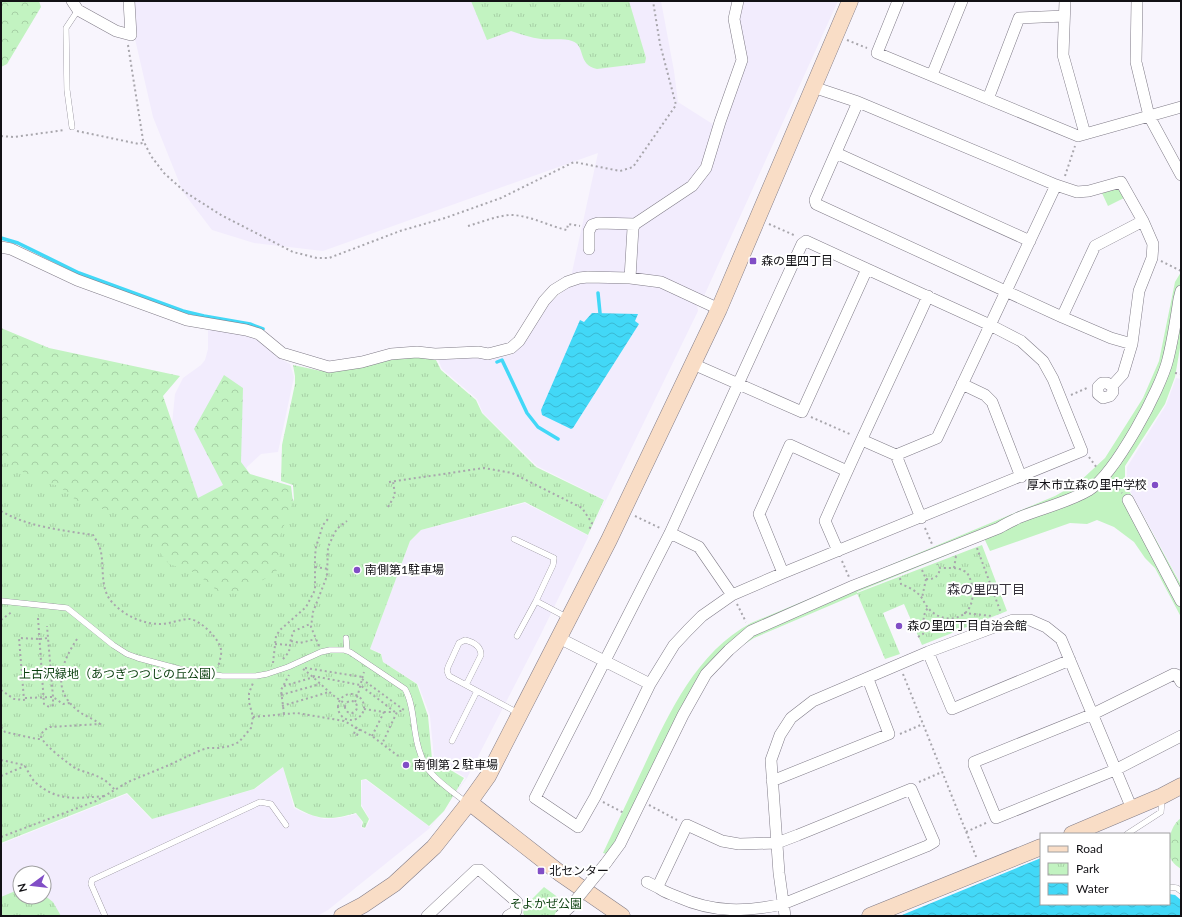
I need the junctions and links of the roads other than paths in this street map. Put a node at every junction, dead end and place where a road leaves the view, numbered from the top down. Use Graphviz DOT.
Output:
graph roads {
  1 [pos="129,1"];
  2 [pos="738,1"];
  3 [pos="850,1"];
  4 [pos="898,1"];
  5 [pos="962,1"];
  6 [pos="1065,1"];
  7 [pos="1138,1"];
  8 [pos="75,6"];
  9 [pos="1064,16"];
  10 [pos="932,75"];
  11 [pos="813,87"];
  12 [pos="988,99"];
  13 [pos="858,102"];
  14 [pos="1181,107"];
  15 [pos="1150,116"];
  16 [pos="72,127"];
  17 [pos="1082,135"];
  18 [pos="836,153"];
  19 [pos="1181,175"];
  20 [pos="1056,185"];
  21 [pos="1143,221"];
  22 [pos="635,224"];
  23 [pos="1030,241"];
  24 [pos="1,246"];
  25 [pos="589,249"];
  26 [pos="867,269"];
  27 [pos="630,278"];
  28 [pos="1006,290"];
  29 [pos="1181,291"];
  30 [pos="928,296"];
  31 [pos="719,309"];
  32 [pos="1062,317"];
  33 [pos="990,325"];
  34 [pos="1132,344"];
  35 [pos="693,364"];
  36 [pos="739,384"];
  37 [pos="962,384"];
  38 [pos="1098,388"];
  39 [pos="862,440"];
  40 [pos="896,455"];
  41 [pos="847,471"];
  42 [pos="1021,477"];
  43 [pos="1128,500"];
  44 [pos="921,518"];
  45 [pos="670,533"];
  46 [pos="514,539"];
  47 [pos="838,551"];
  48 [pos="783,573"];
  49 [pos="732,596"];
  50 [pos="1,601"];
  51 [pos="536,601"];
  52 [pos="1181,601"];
  53 [pos="569,618"];
  54 [pos="517,636"];
  55 [pos="346,638"];
  56 [pos="559,638"];
  57 [pos="347,651"];
  58 [pos="928,652"];
  59 [pos="1070,660"];
  60 [pos="605,661"];
  61 [pos="868,678"];
  62 [pos="1181,682"];
  63 [pos="650,684"];
  64 [pos="466,685"];
  65 [pos="476,691"];
  66 [pos="520,714"];
  67 [pos="1093,714"];
  68 [pos="1181,736"];
  69 [pos="452,742"];
  70 [pos="1115,770"];
  71 [pos="772,781"];
  72 [pos="1181,786"];
  73 [pos="1162,796"];
  74 [pos="469,803"];
  75 [pos="1132,809"];
  76 [pos="286,825"];
  77 [pos="1074,833"];
  78 [pos="1129,833"];
  79 [pos="777,843"];
  80 [pos="1040,847"];
  81 [pos="647,882"];
  82 [pos="1170,887"];
  83 [pos="659,888"];
  84 [pos="1181,891"];
  85 [pos="783,904"];
  86 [pos="878,915"];
  87 [pos="105,916"];
  88 [pos="342,916"];
  89 [pos="427,916"];
  90 [pos="508,916"];
  91 [pos="560,916"];
  92 [pos="622,916"];
  93 [pos="785,916"];
  1 -- 8 [label="street"];
  2 -- 22 [label="street"];
  3 -- 11 [label="street"];
  4 -- 10 [label="street"];
  5 -- 10 [label="street"];
  6 -- 9 [label="street"];
  7 -- 15 [label="street"];
  8 -- 16 [label="lane"];
  9 -- 12 [label="street"];
  9 -- 17 [label="street"];
  10 -- 12 [label="street"];
  11 -- 13 [label="street"];
  11 -- 31 [label="street"];
  12 -- 17 [label="street"];
  13 -- 18 [label="street"];
  13 -- 20 [label="street"];
  14 -- 15 [label="street"];
  15 -- 17 [label="street"];
  15 -- 19 [label="street"];
  18 -- 23 [label="street"];
  18 -- 28 [label="street"];
  20 -- 21 [label="street"];
  20 -- 23 [label="street"];
  21 -- 32 [label="street"];
  21 -- 34 [label="street"];
  22 -- 25 [label="street"];
  22 -- 27 [label="street"];
  23 -- 28 [label="street"];
  24 -- 27 [label="street"];
  26 -- 30 [label="street"];
  26 -- 36 [label="street"];
  26 -- 36 [label="street"];
  27 -- 31 [label="street"];
  28 -- 32 [label="street"];
  28 -- 33 [label="street"];
  29 -- 91 [label="street, bridge"];
  30 -- 33 [label="street"];
  30 -- 39 [label="street"];
  31 -- 35 [label="street"];
  32 -- 34 [label="street"];
  33 -- 37 [label="street"];
  33 -- 42 [label="street"];
  34 -- 38 [label="street"];
  35 -- 36 [label="street"];
  35 -- 53 [label="street"];
  36 -- 45 [label="street"];
  37 -- 40 [label="street"];
  37 -- 42 [label="street"];
  39 -- 40 [label="street"];
  39 -- 41 [label="street"];
  40 -- 44 [label="street"];
  41 -- 47 [label="street"];
  41 -- 48 [label="street"];
  42 -- 44 [label="street"];
  43 -- 52 [label="street"];
  44 -- 47 [label="street"];
  45 -- 49 [label="street"];
  45 -- 60 [label="street"];
  46 -- 51 [label="lane"];
  47 -- 48 [label="street"];
  48 -- 49 [label="street"];
  49 -- 63 [label="street"];
  50 -- 57 [label="lane"];
  51 -- 53 [label="lane"];
  51 -- 54 [label="lane"];
  53 -- 56 [label="street"];
  55 -- 57 [label="lane"];
  56 -- 60 [label="street"];
  56 -- 66 [label="street"];
  57 -- 74 [label="lane"];
  58 -- 59 [label="street"];
  58 -- 59 [label="street"];
  58 -- 61 [label="street"];
  59 -- 67 [label="street"];
  60 -- 63 [label="street"];
  60 -- 63 [label="street"];
  61 -- 71 [label="street"];
  61 -- 71 [label="street"];
  62 -- 67 [label="street"];
  64 -- 64 [label="lane"];
  64 -- 65 [label="lane"];
  65 -- 66 [label="lane"];
  65 -- 69 [label="lane"];
  66 -- 74 [label="street"];
  67 -- 70 [label="street"];
  67 -- 70 [label="street"];
  68 -- 70 [label="street"];
  70 -- 75 [label="street"];
  71 -- 79 [label="street"];
  72 -- 73 [label="street"];
  73 -- 75 [label="street"];
  73 -- 78 [label="lane"];
  74 -- 88 [label="street"];
  74 -- 92 [label="street"];
  75 -- 77 [label="street"];
  76 -- 87 [label="lane"];
  79 -- 83 [label="street"];
  79 -- 85 [label="street"];
  79 -- 85 [label="street"];
  80 -- 86 [label="street"];
  81 -- 83 [label="street"];
  82 -- 84 [label="lane"];
  83 -- 85 [label="street"];
  85 -- 93 [label="street"];
  89 -- 90 [label="street"];
}
